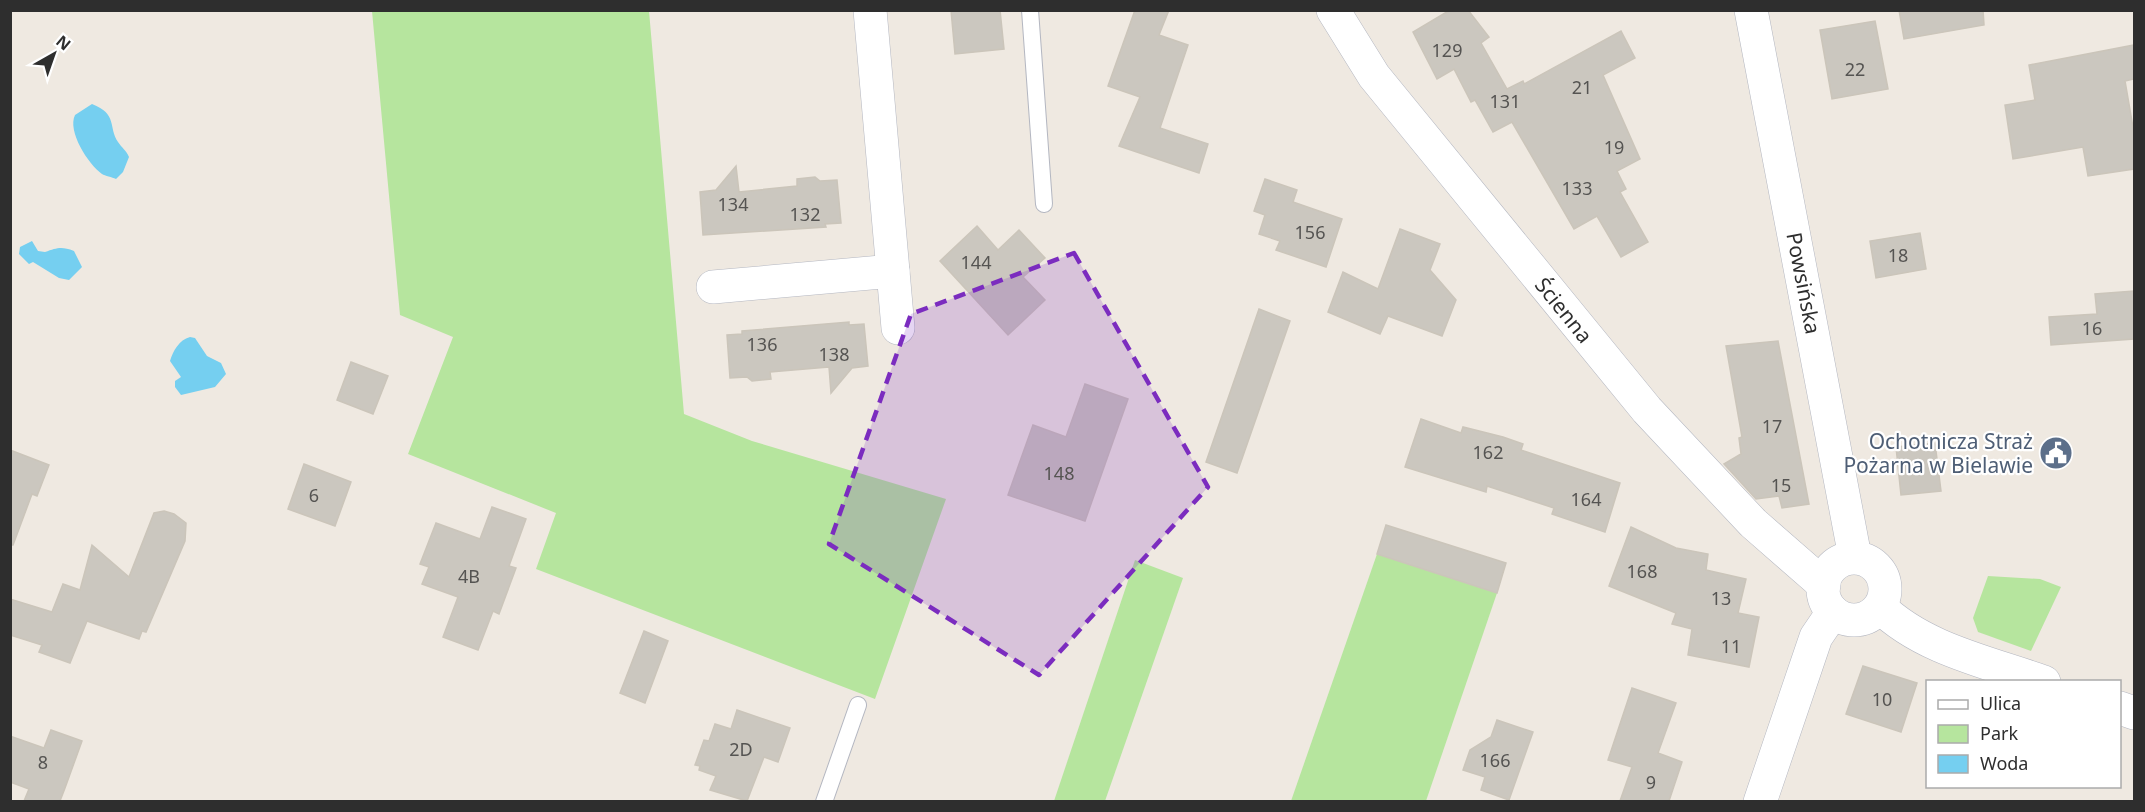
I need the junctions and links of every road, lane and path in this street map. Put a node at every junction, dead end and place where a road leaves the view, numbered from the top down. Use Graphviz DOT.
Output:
graph roads {
  1 [pos="870,10"];
  2 [pos="1030,10"];
  3 [pos="1333,10"];
  4 [pos="1751,10"];
  5 [pos="1044,204"];
  6 [pos="893,271"];
  7 [pos="713,287"];
  8 [pos="898,328"];
  9 [pos="1855,557"];
  10 [pos="1828,598"];
  11 [pos="1880,607"];
  12 [pos="2041,680"];
  13 [pos="858,705"];
  14 [pos="824,801"];
  15 [pos="1760,801"];
  1 -- 6 [label="street"];
  2 -- 5 [label="lane"];
  3 -- 10 [label="street, Ścienna"];
  4 -- 9 [label="street, Powsińska"];
  6 -- 7 [label="street"];
  6 -- 8 [label="street"];
  9 -- 10 [label="street"];
  9 -- 11 [label="street"];
  10 -- 11 [label="street"];
  10 -- 15 [label="street"];
  11 -- 12 [label="street"];
  13 -- 14 [label="lane"];
}
